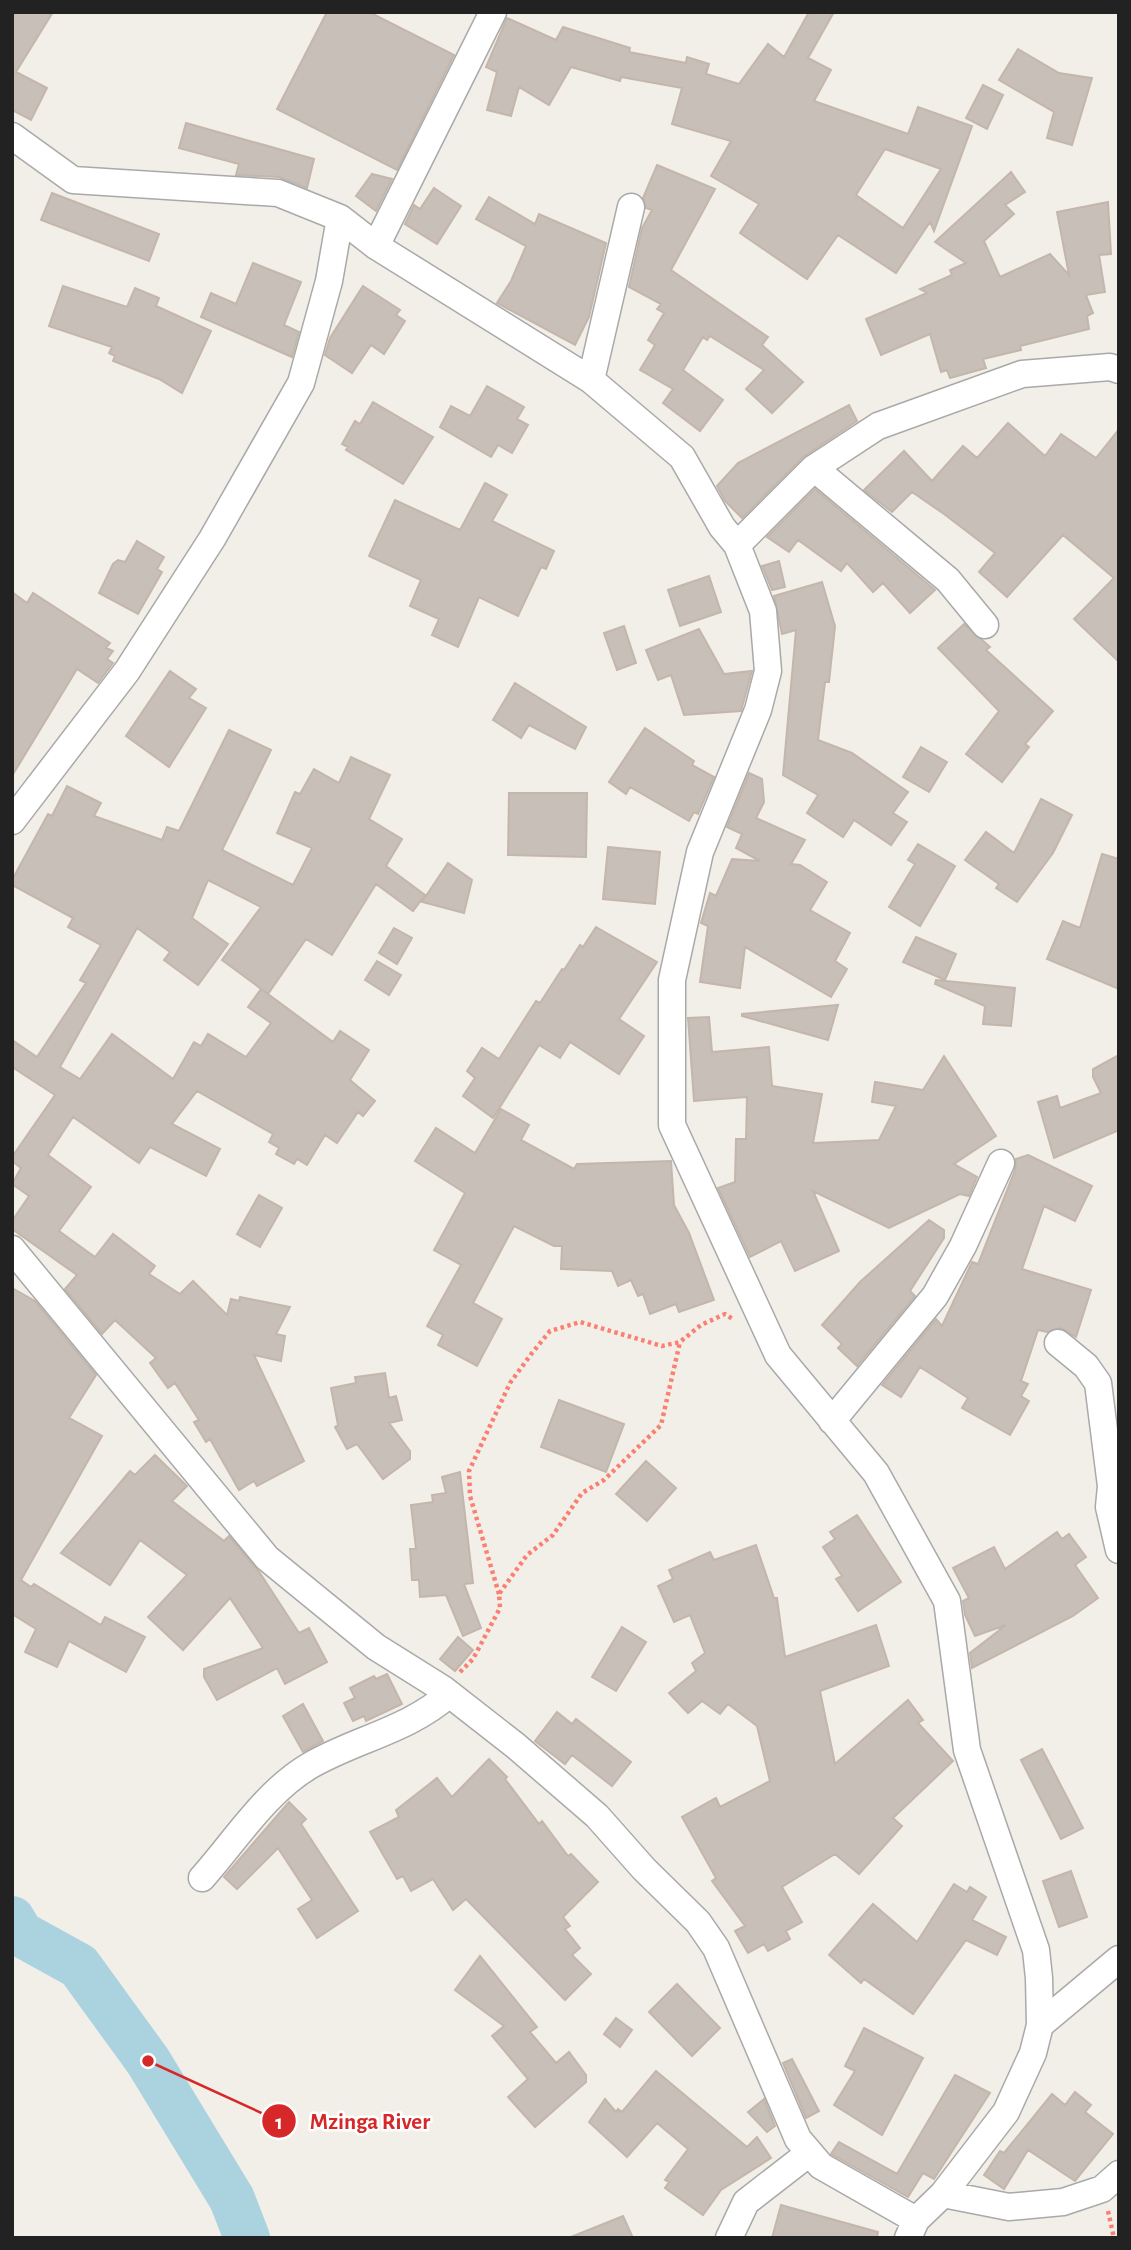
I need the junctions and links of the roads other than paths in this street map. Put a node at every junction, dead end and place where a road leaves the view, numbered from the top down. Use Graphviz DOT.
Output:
graph roads {
  1 [pos="493,12"];
  2 [pos="12,136"];
  3 [pos="631,207"];
  4 [pos="340,218"];
  5 [pos="376,246"];
  6 [pos="1119,370"];
  7 [pos="591,380"];
  8 [pos="814,468"];
  9 [pos="737,545"];
  10 [pos="985,625"];
  11 [pos="12,821"];
  12 [pos="1000,1163"];
  13 [pos="12,1249"];
  14 [pos="1058,1343"];
  15 [pos="832,1421"];
  16 [pos="1119,1550"];
  17 [pos="446,1691"];
  18 [pos="202,1878"];
  19 [pos="1112,1974"];
  20 [pos="1040,2025"];
  21 [pos="808,2154"];
  22 [pos="1119,2174"];
  23 [pos="943,2194"];
  24 [pos="912,2229"];
  25 [pos="729,2238"];
  1 -- 5 [label="street"];
  2 -- 4 [label="street"];
  3 -- 7 [label="street"];
  4 -- 5 [label="street"];
  4 -- 11 [label="street"];
  5 -- 7 [label="street"];
  6 -- 8 [label="street"];
  7 -- 9 [label="street"];
  8 -- 9 [label="street"];
  8 -- 10 [label="street"];
  9 -- 15 [label="street"];
  12 -- 15 [label="street"];
  13 -- 17 [label="street"];
  14 -- 16 [label="street"];
  15 -- 20 [label="street"];
  17 -- 18 [label="street"];
  17 -- 21 [label="street"];
  19 -- 20 [label="street"];
  20 -- 23 [label="street"];
  21 -- 24 [label="street"];
  21 -- 25 [label="street"];
  22 -- 23 [label="street"];
  23 -- 24 [label="street"];
}
